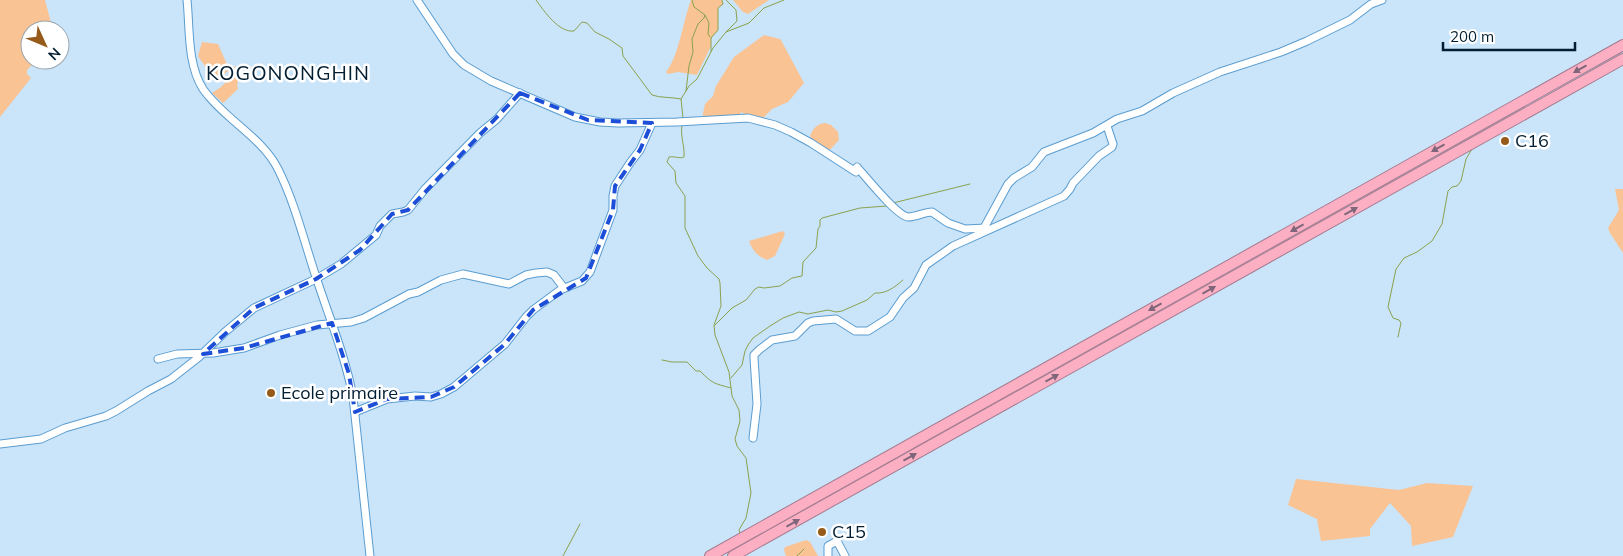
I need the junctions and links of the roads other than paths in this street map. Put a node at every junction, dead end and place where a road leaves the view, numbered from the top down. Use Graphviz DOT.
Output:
graph roads {
  1 [pos="187,0"];
  2 [pos="417,0"];
  3 [pos="1382,0"];
  4 [pos="1623,45"];
  5 [pos="1623,58"];
  6 [pos="520,93"];
  7 [pos="652,123"];
  8 [pos="1108,126"];
  9 [pos="984,228"];
  10 [pos="994,228"];
  11 [pos="977,236"];
  12 [pos="316,279"];
  13 [pos="564,288"];
  14 [pos="332,323"];
  15 [pos="204,354"];
  16 [pos="158,359"];
  17 [pos="356,412"];
  18 [pos="753,438"];
  19 [pos="0,444"];
  20 [pos="737,554"];
  21 [pos="370,556"];
  22 [pos="710,556"];
  23 [pos="828,556"];
  24 [pos="845,556"];
  1 -- 12 [label="street"];
  2 -- 6 [label="street"];
  3 -- 8 [label="street"];
  4 -- 22 [label="highway, one-way"];
  20 -- 5 [label="highway, one-way"];
  6 -- 7 [label="street"];
  6 -- 12 [label="street"];
  7 -- 9 [label="street"];
  7 -- 13 [label="street"];
  8 -- 9 [label="street"];
  8 -- 10 [label="street"];
  9 -- 10 [label="street"];
  9 -- 11 [label="street"];
  10 -- 11 [label="street"];
  11 -- 18 [label="street"];
  12 -- 14 [label="street"];
  12 -- 15 [label="street"];
  13 -- 14 [label="street"];
  13 -- 17 [label="street"];
  14 -- 15 [label="street"];
  14 -- 17 [label="street"];
  15 -- 16 [label="street"];
  15 -- 19 [label="street"];
  17 -- 21 [label="street"];
  23 -- 24 [label="street"];
}
